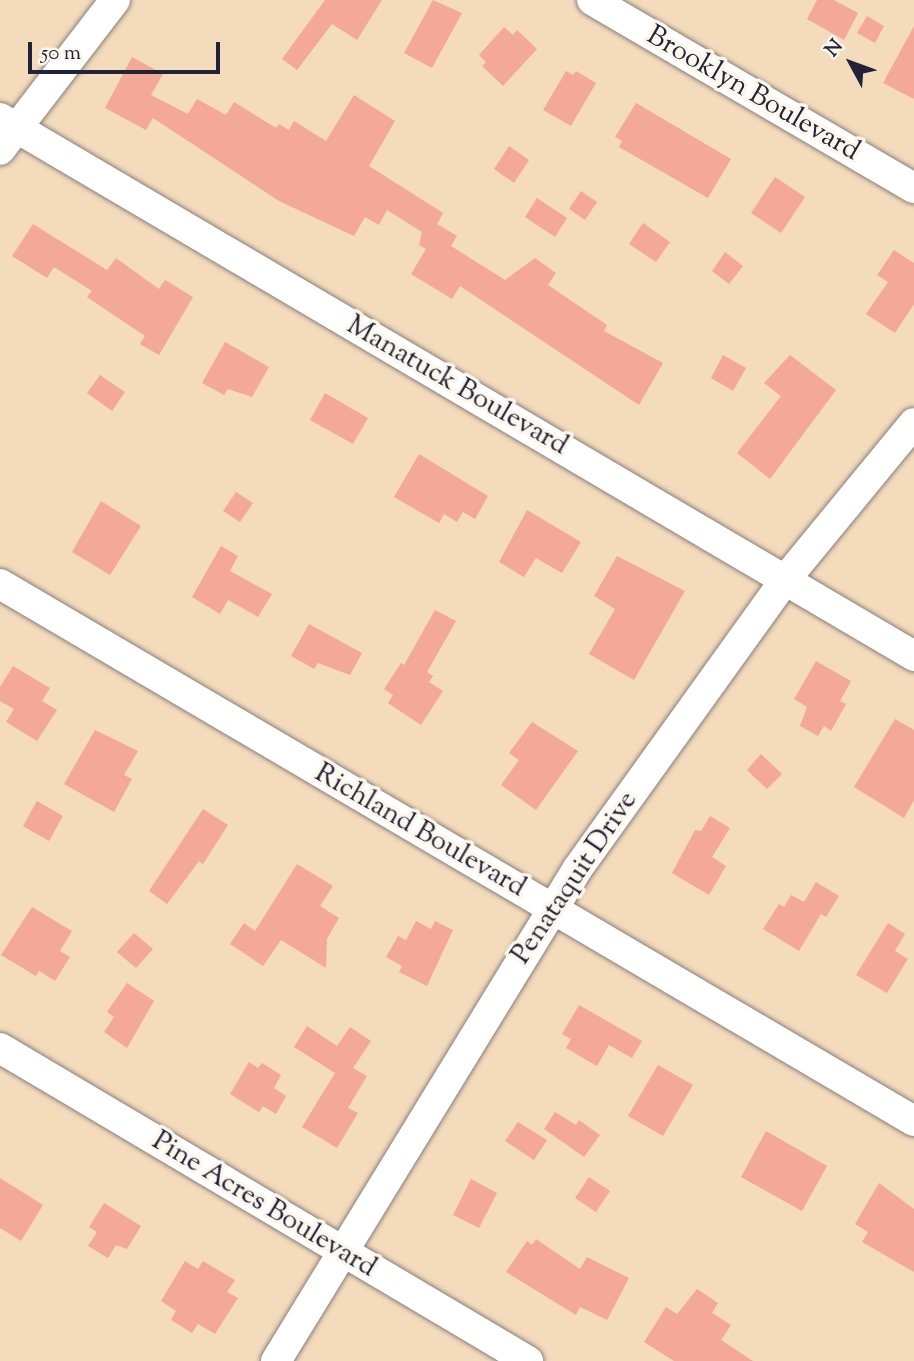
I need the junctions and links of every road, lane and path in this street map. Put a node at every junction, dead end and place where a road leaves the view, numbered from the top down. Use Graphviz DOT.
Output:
graph roads {
  1 [pos="115,0"];
  2 [pos="592,0"];
  3 [pos="5,132"];
  4 [pos="914,188"];
  5 [pos="914,423"];
  6 [pos="785,580"];
  7 [pos="0,584"];
  8 [pos="914,656"];
  9 [pos="552,909"];
  10 [pos="0,1048"];
  11 [pos="914,1121"];
  12 [pos="340,1250"];
  13 [pos="276,1361"];
  14 [pos="528,1361"];
  1 -- 3 [label="street"];
  2 -- 4 [label="street, Brooklyn Boulevard"];
  3 -- 6 [label="street, Manatuck Boulevard"];
  5 -- 6 [label="street, Penataquit Drive"];
  6 -- 8 [label="street, Manatuck Boulevard"];
  6 -- 9 [label="street, Penataquit Drive"];
  7 -- 9 [label="street, Richland Boulevard"];
  9 -- 11 [label="street, Richland Boulevard"];
  9 -- 12 [label="street, Penataquit Drive"];
  10 -- 12 [label="street, Pine Acres Boulevard"];
  12 -- 13 [label="street, Penataquit Drive"];
  12 -- 14 [label="street, Pine Acres Boulevard"];
}
